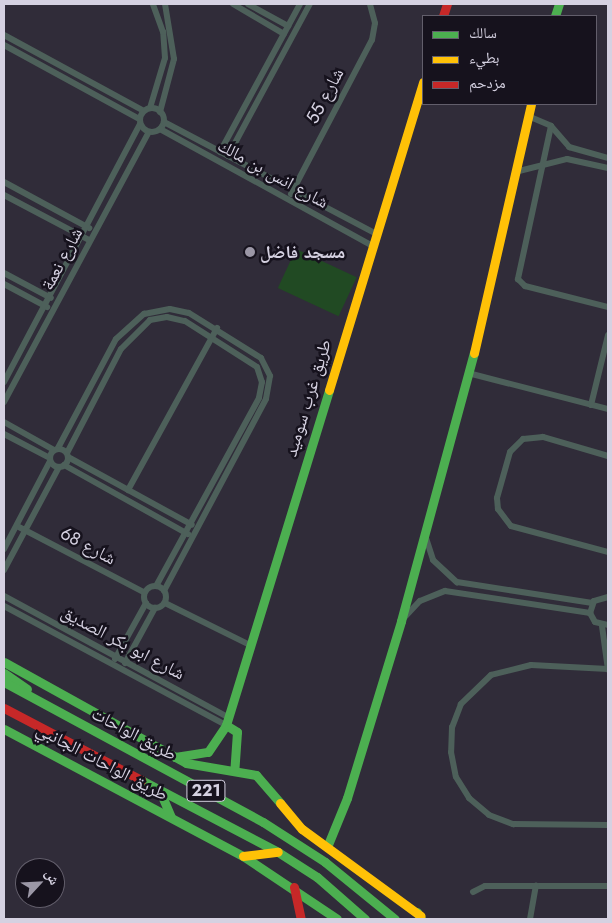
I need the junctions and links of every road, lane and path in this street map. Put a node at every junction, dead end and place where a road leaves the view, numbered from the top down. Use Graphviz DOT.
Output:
graph roads {
  1 [pos="153,4"];
  2 [pos="165,4"];
  3 [pos="233,4"];
  4 [pos="248,4"];
  5 [pos="300,4"];
  6 [pos="310,4"];
  7 [pos="370,4"];
  8 [pos="286,30"];
  9 [pos="4,35"];
  10 [pos="293,36"];
  11 [pos="16,42"];
  12 [pos="4,45"];
  13 [pos="12,50"];
  14 [pos="422,85"];
  15 [pos="531,105"];
  16 [pos="147,110"];
  17 [pos="160,112"];
  18 [pos="528,116"];
  19 [pos="140,122"];
  20 [pos="162,126"];
  21 [pos="551,126"];
  22 [pos="150,132"];
  23 [pos="569,147"];
  24 [pos="224,154"];
  25 [pos="608,158"];
  26 [pos="567,159"];
  27 [pos="220,162"];
  28 [pos="542,167"];
  29 [pos="608,168"];
  30 [pos="515,172"];
  31 [pos="4,182"];
  32 [pos="292,191"];
  33 [pos="4,195"];
  34 [pos="288,199"];
  35 [pos="86,227"];
  36 [pos="94,231"];
  37 [pos="376,234"];
  38 [pos="81,236"];
  39 [pos="89,240"];
  40 [pos="372,246"];
  41 [pos="4,273"];
  42 [pos="4,284"];
  43 [pos="49,297"];
  44 [pos="56,301"];
  45 [pos="44,306"];
  46 [pos="608,307"];
  47 [pos="52,310"];
  48 [pos="217,328"];
  49 [pos="608,335"];
  50 [pos="212,337"];
  51 [pos="249,348"];
  52 [pos="244,354"];
  53 [pos="605,368"];
  54 [pos="468,373"];
  55 [pos="4,382"];
  56 [pos="4,402"];
  57 [pos="591,405"];
  58 [pos="608,409"];
  59 [pos="251,412"];
  60 [pos="258,416"];
  61 [pos="4,422"];
  62 [pos="4,434"];
  63 [pos="56,449"];
  64 [pos="67,455"];
  65 [pos="608,456"];
  66 [pos="50,460"];
  67 [pos="62,466"];
  68 [pos="128,490"];
  69 [pos="190,524"];
  70 [pos="17,526"];
  71 [pos="198,528"];
  72 [pos="26,530"];
  73 [pos="185,533"];
  74 [pos="424,534"];
  75 [pos="193,537"];
  76 [pos="4,550"];
  77 [pos="608,552"];
  78 [pos="4,570"];
  79 [pos="156,586"];
  80 [pos="608,589"];
  81 [pos="164,591"];
  82 [pos="145,593"];
  83 [pos="4,596"];
  84 [pos="607,597"];
  85 [pos="146,603"];
  86 [pos="165,603"];
  87 [pos="592,603"];
  88 [pos="4,606"];
  89 [pos="155,608"];
  90 [pos="590,613"];
  91 [pos="401,620"];
  92 [pos="605,625"];
  93 [pos="250,645"];
  94 [pos="117,656"];
  95 [pos="4,662"];
  96 [pos="126,662"];
  97 [pos="113,664"];
  98 [pos="122,669"];
  99 [pos="608,669"];
  100 [pos="4,672"];
  101 [pos="4,682"];
  102 [pos="35,699"];
  103 [pos="4,708"];
  104 [pos="227,721"];
  105 [pos="4,729"];
  106 [pos="175,757"];
  107 [pos="234,771"];
  108 [pos="159,789"];
  109 [pos="171,817"];
  110 [pos="608,825"];
  111 [pos="327,847"];
  112 [pos="278,852"];
  113 [pos="243,856"];
  114 [pos="536,886"];
  115 [pos="608,886"];
  116 [pos="294,887"];
  117 [pos="473,892"];
  118 [pos="421,917"];
  119 [pos="301,919"];
  120 [pos="337,919"];
  121 [pos="365,919"];
  122 [pos="395,919"];
  123 [pos="530,919"];
  1 -- 16 [label="street"];
  2 -- 17 [label="street"];
  3 -- 8 [label="street"];
  4 -- 8 [label="street"];
  5 -- 8 [label="street"];
  6 -- 10 [label="street"];
  7 -- 32 [label="street, شارع 55"];
  8 -- 10 [label="street"];
  8 -- 24 [label="street"];
  9 -- 11 [label="street"];
  10 -- 24 [label="street"];
  11 -- 13 [label="street"];
  11 -- 16 [label="street"];
  12 -- 13 [label="street"];
  13 -- 19 [label="street"];
  14 -- 37 [label="main road, طريق غرب سوميد"];
  15 -- 18 [label="main road"];
  16 -- 17 [label="street"];
  16 -- 19 [label="street"];
  17 -- 20 [label="street"];
  18 -- 21 [label="street"];
  18 -- 30 [label="main road"];
  19 -- 22 [label="street"];
  19 -- 35 [label="street, شارع نعمة"];
  20 -- 22 [label="street"];
  20 -- 24 [label="street, شارع انس بن مالك"];
  20 -- 27 [label="street, شارع انس بن مالك"];
  21 -- 23 [label="street"];
  21 -- 28 [label="street"];
  22 -- 36 [label="street, شارع نعمة"];
  23 -- 25 [label="street"];
  23 -- 26 [label="street"];
  24 -- 27 [label="street"];
  24 -- 32 [label="street, شارع انس بن مالك"];
  26 -- 28 [label="street"];
  26 -- 29 [label="street"];
  27 -- 34 [label="street, شارع انس بن مالك"];
  28 -- 30 [label="street"];
  28 -- 46 [label="street"];
  30 -- 54 [label="main road"];
  31 -- 35 [label="street"];
  32 -- 34 [label="street, شارع 55"];
  32 -- 37 [label="street, شارع انس بن مالك"];
  33 -- 38 [label="street"];
  34 -- 40 [label="street, شارع انس بن مالك"];
  35 -- 36 [label="street"];
  35 -- 38 [label="street, شارع نعمة"];
  36 -- 39 [label="street, شارع نعمة"];
  37 -- 40 [label="main road, طريق غرب سوميد"];
  38 -- 39 [label="street"];
  38 -- 43 [label="street, شارع نعمة"];
  39 -- 44 [label="street, شارع نعمة"];
  40 -- 93 [label="main road, طريق غرب سوميد"];
  41 -- 43 [label="street"];
  42 -- 45 [label="street"];
  43 -- 44 [label="street"];
  43 -- 45 [label="street, شارع نعمة"];
  44 -- 47 [label="street, شارع نعمة"];
  45 -- 47 [label="street"];
  45 -- 55 [label="street, شارع نعمة"];
  47 -- 56 [label="street, شارع نعمة"];
  48 -- 50 [label="street"];
  48 -- 51 [label="street"];
  48 -- 63 [label="street"];
  49 -- 53 [label="street"];
  50 -- 52 [label="street"];
  50 -- 64 [label="street"];
  50 -- 68 [label="street"];
  51 -- 52 [label="street"];
  51 -- 60 [label="street"];
  52 -- 59 [label="street"];
  53 -- 57 [label="street"];
  54 -- 57 [label="street"];
  54 -- 74 [label="main road"];
  57 -- 58 [label="street"];
  59 -- 60 [label="street"];
  59 -- 69 [label="street"];
  60 -- 71 [label="street"];
  61 -- 63 [label="street"];
  62 -- 66 [label="street"];
  63 -- 64 [label="street"];
  63 -- 66 [label="street"];
  64 -- 67 [label="street"];
  64 -- 68 [label="street"];
  65 -- 77 [label="street"];
  66 -- 67 [label="street"];
  66 -- 70 [label="street"];
  67 -- 72 [label="street"];
  67 -- 73 [label="street"];
  68 -- 69 [label="street"];
  69 -- 71 [label="street"];
  69 -- 73 [label="street"];
  70 -- 72 [label="street, شارع 68"];
  70 -- 76 [label="street"];
  71 -- 75 [label="street"];
  72 -- 78 [label="street"];
  72 -- 82 [label="street, شارع 68"];
  73 -- 75 [label="street"];
  73 -- 79 [label="street"];
  74 -- 87 [label="street"];
  74 -- 91 [label="main road"];
  75 -- 81 [label="street"];
  79 -- 81 [label="street"];
  79 -- 82 [label="street"];
  80 -- 84 [label="street"];
  81 -- 86 [label="street"];
  82 -- 85 [label="street"];
  83 -- 94 [label="street, شارع ابو بكر الصديق"];
  84 -- 87 [label="street"];
  85 -- 89 [label="street"];
  85 -- 94 [label="street"];
  86 -- 89 [label="street"];
  86 -- 93 [label="street"];
  87 -- 90 [label="street"];
  88 -- 97 [label="street, شارع ابو بكر الصديق"];
  89 -- 96 [label="street"];
  90 -- 91 [label="street"];
  90 -- 92 [label="street"];
  91 -- 111 [label="main road"];
  92 -- 99 [label="street"];
  93 -- 104 [label="main road, طريق غرب سوميد"];
  94 -- 96 [label="street, شارع ابو بكر الصديق"];
  94 -- 97 [label="street"];
  95 -- 106 [label="main road"];
  96 -- 98 [label="street"];
  96 -- 104 [label="street, شارع ابو بكر الصديق"];
  97 -- 98 [label="street, شارع ابو بكر الصديق"];
  98 -- 104 [label="street, شارع ابو بكر الصديق"];
  99 -- 110 [label="street"];
  100 -- 102 [label="main road"];
  101 -- 102 [label="main road, طريق الواحات / 221"];
  102 -- 122 [label="main road, طريق الواحات / 221"];
  103 -- 108 [label="main road, طريق الواحات / 221"];
  104 -- 106 [label="main road, طريق غرب سوميد"];
  104 -- 107 [label="main road"];
  105 -- 109 [label="main road, طريق الواحات الجانبي"];
  106 -- 107 [label="main road"];
  107 -- 111 [label="main road"];
  108 -- 109 [label="main road"];
  108 -- 112 [label="main road, طريق الواحات / 221"];
  109 -- 113 [label="main road, طريق الواحات الجانبي"];
  111 -- 118 [label="main road"];
  112 -- 113 [label="main road"];
  112 -- 121 [label="main road, طريق الواحات / 221"];
  113 -- 116 [label="main road, طريق الواحات الجانبي"];
  114 -- 115 [label="street"];
  114 -- 117 [label="street"];
  114 -- 123 [label="street"];
  116 -- 119 [label="main road"];
  116 -- 120 [label="main road, طريق الواحات الجانبي"];
}
